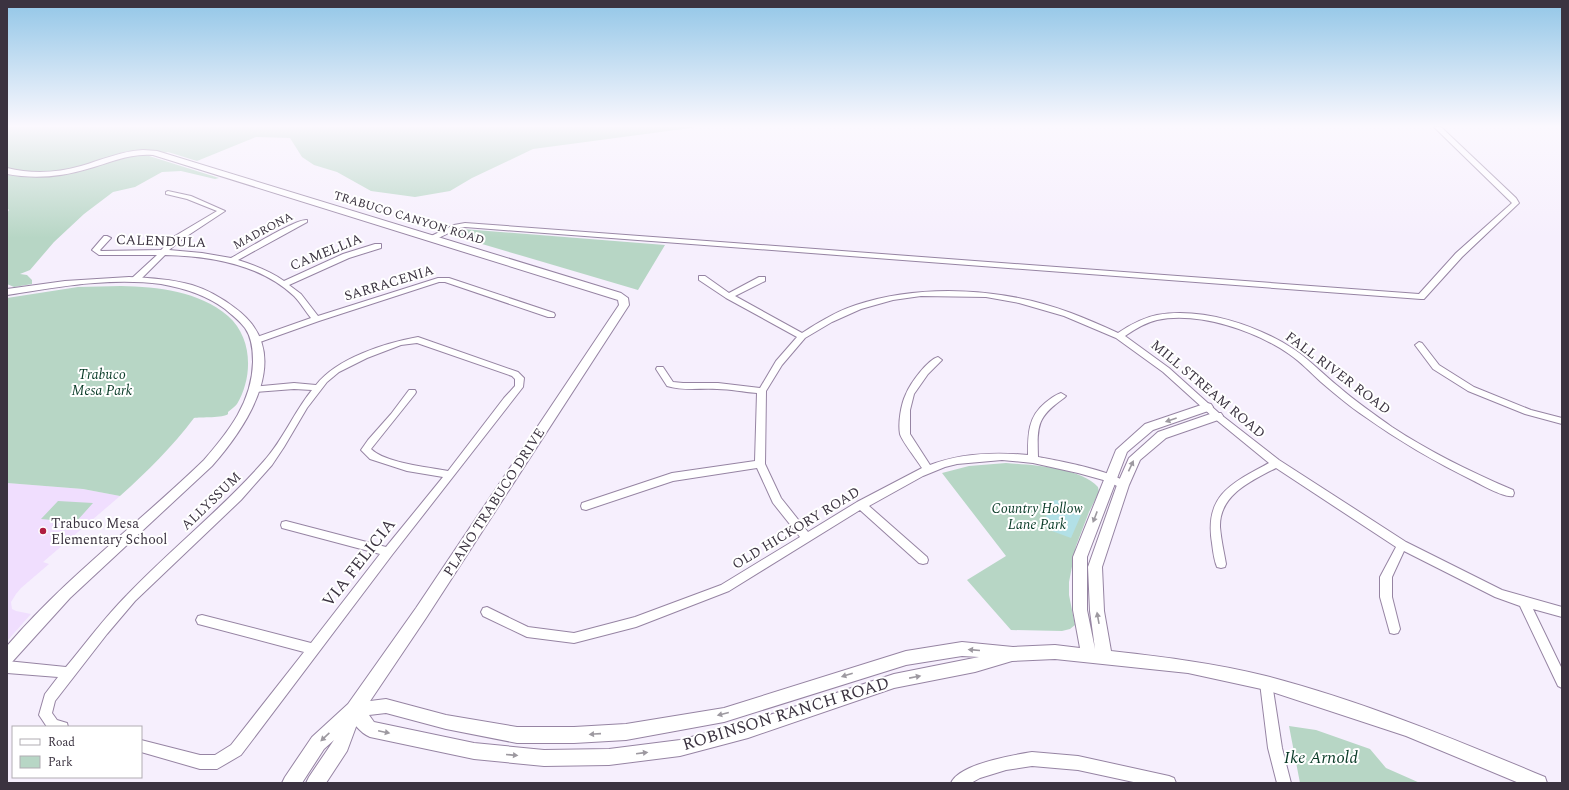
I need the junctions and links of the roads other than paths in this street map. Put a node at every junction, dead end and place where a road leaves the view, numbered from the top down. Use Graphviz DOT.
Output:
graph roads {
  1 [pos="96,164"];
  2 [pos="189,164"];
  3 [pos="1476,164"];
  4 [pos="7,171"];
  5 [pos="168,193"];
  6 [pos="305,222"];
  7 [pos="108,238"];
  8 [pos="431,238"];
  9 [pos="378,246"];
  10 [pos="164,252"];
  11 [pos="232,260"];
  12 [pos="702,278"];
  13 [pos="762,279"];
  14 [pos="135,280"];
  15 [pos="284,284"];
  16 [pos="7,292"];
  17 [pos="617,294"];
  18 [pos="729,296"];
  19 [pos="551,315"];
  20 [pos="316,319"];
  21 [pos="802,336"];
  22 [pos="1119,336"];
  23 [pos="257,340"];
  24 [pos="1419,345"];
  25 [pos="938,360"];
  26 [pos="660,369"];
  27 [pos="520,378"];
  28 [pos="317,388"];
  29 [pos="255,389"];
  30 [pos="762,391"];
  31 [pos="412,392"];
  32 [pos="1061,396"];
  33 [pos="1207,407"];
  34 [pos="1217,416"];
  35 [pos="1562,421"];
  36 [pos="1033,459"];
  37 [pos="1276,463"];
  38 [pos="760,464"];
  39 [pos="928,468"];
  40 [pos="450,475"];
  41 [pos="1110,478"];
  42 [pos="1123,484"];
  43 [pos="1509,493"];
  44 [pos="861,505"];
  45 [pos="586,506"];
  46 [pos="286,525"];
  47 [pos="807,539"];
  48 [pos="1402,545"];
  49 [pos="388,552"];
  50 [pos="924,560"];
  51 [pos="1220,564"];
  52 [pos="1524,602"];
  53 [pos="487,612"];
  54 [pos="1562,612"];
  55 [pos="202,620"];
  56 [pos="1394,629"];
  57 [pos="314,649"];
  58 [pos="1013,654"];
  59 [pos="7,656"];
  60 [pos="1097,656"];
  61 [pos="7,666"];
  62 [pos="69,673"];
  63 [pos="1562,682"];
  64 [pos="1266,683"];
  65 [pos="354,710"];
  66 [pos="58,726"];
  67 [pos="142,746"];
  68 [pos="291,783"];
  69 [pos="316,783"];
  70 [pos="958,783"];
  71 [pos="1169,783"];
  72 [pos="1284,783"];
  73 [pos="1539,783"];
  1 -- 4 [label="main road, TRABUCO CANYON ROAD"];
  2 -- 8 [label="main road, TRABUCO CANYON ROAD"];
  3 -- 8 [label="street"];
  5 -- 10 [label="street"];
  6 -- 11 [label="street, MADRONA"];
  7 -- 10 [label="street, CALENDULA"];
  8 -- 17 [label="main road, TRABUCO CANYON ROAD"];
  9 -- 15 [label="street, CAMELLIA"];
  10 -- 11 [label="street, CALENDULA"];
  10 -- 14 [label="street"];
  11 -- 15 [label="street, CALENDULA"];
  12 -- 18 [label="street"];
  13 -- 18 [label="street"];
  14 -- 16 [label="street"];
  14 -- 23 [label="street"];
  15 -- 20 [label="street, CALENDULA"];
  17 -- 65 [label="main road, PLANO TRABUCO DRIVE"];
  18 -- 21 [label="street"];
  19 -- 20 [label="street, SARRACENIA"];
  20 -- 23 [label="street, SARRACENIA"];
  21 -- 22 [label="street, MILL STREAM ROAD"];
  21 -- 30 [label="street, MILL STREAM ROAD"];
  22 -- 33 [label="street, MILL STREAM ROAD"];
  22 -- 43 [label="street, FALL RIVER ROAD"];
  23 -- 29 [label="street"];
  24 -- 35 [label="street"];
  25 -- 39 [label="street"];
  26 -- 30 [label="street"];
  27 -- 28 [label="street, ALLYSSUM"];
  27 -- 40 [label="street, VIA FELICIA"];
  28 -- 29 [label="street"];
  28 -- 62 [label="street, ALLYSSUM"];
  29 -- 59 [label="street"];
  30 -- 38 [label="street, MILL STREAM ROAD"];
  31 -- 40 [label="street"];
  32 -- 36 [label="street"];
  33 -- 34 [label="street, MILL STREAM ROAD"];
  33 -- 41 [label="street, one-way"];
  34 -- 37 [label="street, MILL STREAM ROAD"];
  42 -- 34 [label="street, one-way"];
  36 -- 39 [label="street, OLD HICKORY ROAD"];
  36 -- 41 [label="street, OLD HICKORY ROAD"];
  37 -- 48 [label="street, MILL STREAM ROAD"];
  37 -- 51 [label="street"];
  38 -- 45 [label="street"];
  38 -- 47 [label="street, MILL STREAM ROAD"];
  39 -- 44 [label="street, OLD HICKORY ROAD"];
  40 -- 49 [label="street, VIA FELICIA"];
  41 -- 42 [label="street, OLD HICKORY ROAD"];
  41 -- 60 [label="street, one-way"];
  60 -- 42 [label="street, one-way"];
  44 -- 47 [label="street, OLD HICKORY ROAD"];
  44 -- 50 [label="street"];
  46 -- 49 [label="street"];
  47 -- 53 [label="street, OLD HICKORY ROAD"];
  48 -- 52 [label="street, MILL STREAM ROAD"];
  48 -- 56 [label="street"];
  49 -- 57 [label="street, VIA FELICIA"];
  52 -- 54 [label="street, MILL STREAM ROAD"];
  52 -- 63 [label="street"];
  55 -- 57 [label="street"];
  57 -- 67 [label="street, VIA FELICIA"];
  58 -- 60 [label="street, ROBINSON RANCH ROAD"];
  58 -- 65 [label="street, ROBINSON RANCH ROAD, one-way"];
  65 -- 58 [label="street, ROBINSON RANCH ROAD, one-way"];
  60 -- 64 [label="street, ROBINSON RANCH ROAD"];
  61 -- 62 [label="street"];
  62 -- 66 [label="street, ALLYSSUM"];
  64 -- 72 [label="street"];
  64 -- 73 [label="street, ROBINSON RANCH ROAD"];
  65 -- 68 [label="main road, PLANO TRABUCO DRIVE, one-way"];
  65 -- 69 [label="main road, PLANO TRABUCO DRIVE"];
  70 -- 71 [label="street"];
}
